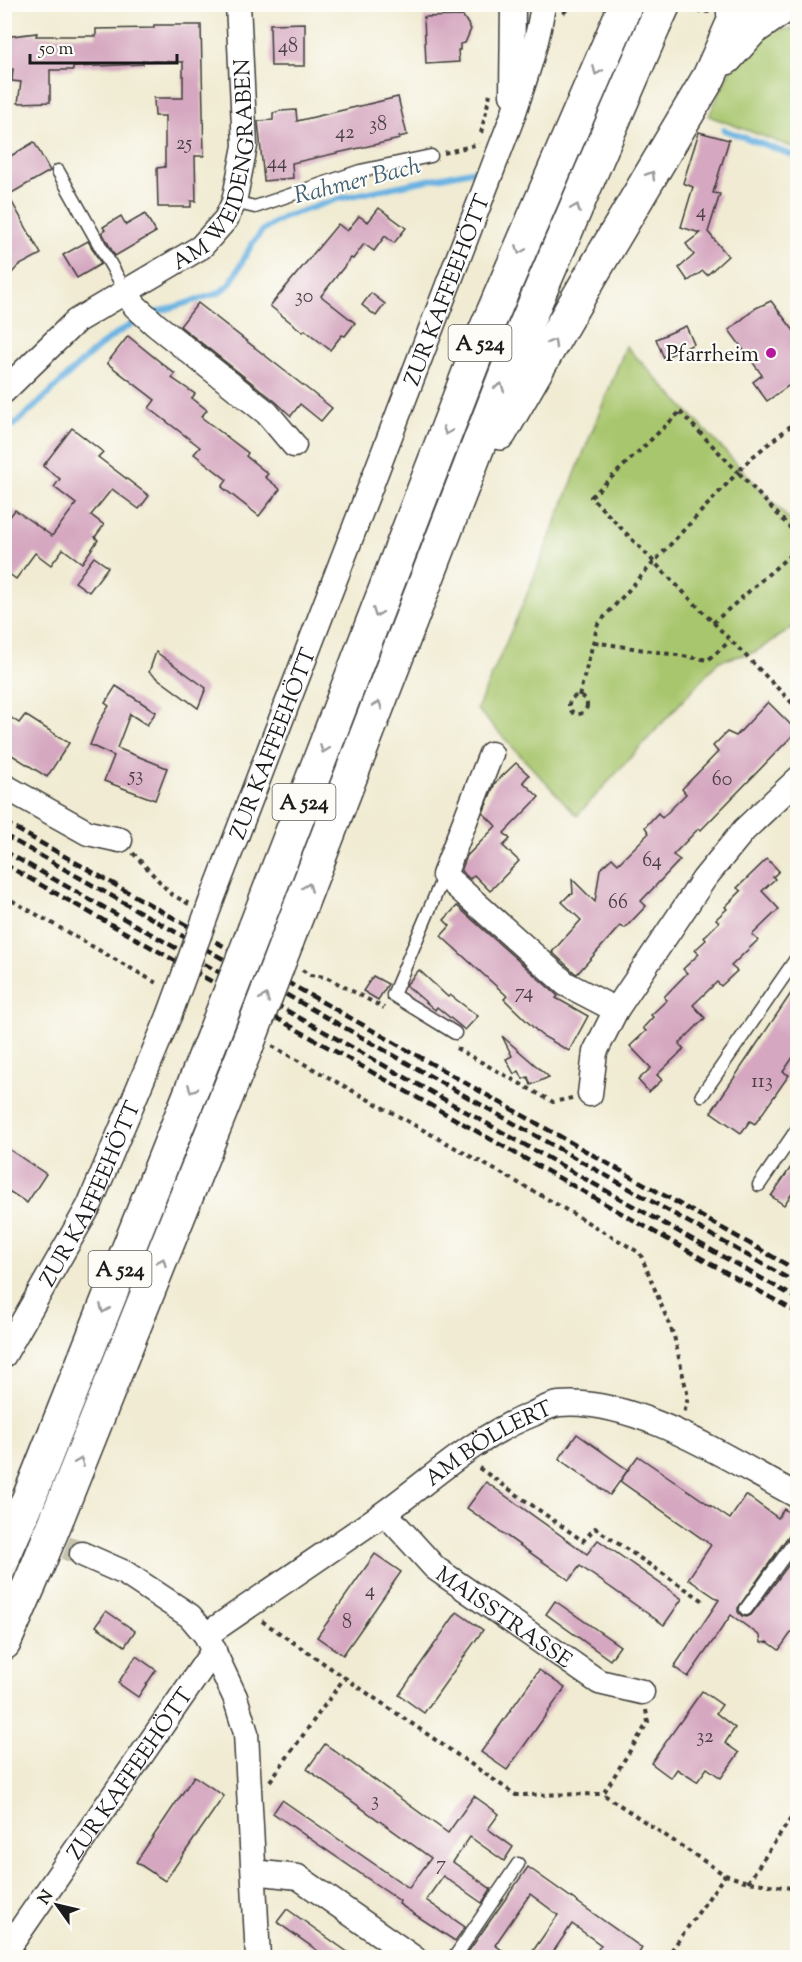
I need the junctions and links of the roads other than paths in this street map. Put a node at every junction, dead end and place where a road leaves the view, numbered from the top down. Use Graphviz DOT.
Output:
graph roads {
  1 [pos="238,4"];
  2 [pos="513,4"];
  3 [pos="543,4"];
  4 [pos="733,4"];
  5 [pos="788,4"];
  6 [pos="623,11"];
  7 [pos="659,15"];
  8 [pos="709,77"];
  9 [pos="512,118"];
  10 [pos="431,156"];
  11 [pos="58,171"];
  12 [pos="234,202"];
  13 [pos="130,299"];
  14 [pos="4,391"];
  15 [pos="294,445"];
  16 [pos="449,520"];
  17 [pos="491,754"];
  18 [pos="798,779"];
  19 [pos="4,786"];
  20 [pos="120,840"];
  21 [pos="444,875"];
  22 [pos="798,956"];
  23 [pos="616,1010"];
  24 [pos="455,1033"];
  25 [pos="590,1094"];
  26 [pos="702,1095"];
  27 [pos="798,1128"];
  28 [pos="759,1185"];
  29 [pos="4,1355"];
  30 [pos="798,1496"];
  31 [pos="384,1513"];
  32 [pos="798,1537"];
  33 [pos="82,1554"];
  34 [pos="4,1555"];
  35 [pos="746,1608"];
  36 [pos="210,1642"];
  37 [pos="4,1643"];
  38 [pos="642,1692"];
  39 [pos="518,1864"];
  40 [pos="254,1872"];
  41 [pos="4,1954"];
  42 [pos="258,1958"];
  43 [pos="414,1958"];
  44 [pos="454,1958"];
  1 -- 12 [label="street, AM WEIDENGRABEN"];
  2 -- 9 [label="street, ZUR KAFFEEHÖTT"];
  3 -- 9 [label="street, ZUR KAFFEEHÖTT"];
  4 -- 8 [label="highway"];
  5 -- 8 [label="highway"];
  6 -- 34 [label="highway, A 524, one-way, bridge"];
  16 -- 7 [label="highway, A 524, one-way"];
  16 -- 8 [label="highway, one-way"];
  9 -- 29 [label="street, ZUR KAFFEEHÖTT, bridge"];
  10 -- 12 [label="lane"];
  11 -- 13 [label="lane"];
  12 -- 13 [label="street, AM WEIDENGRABEN"];
  13 -- 14 [label="street, AM WEIDENGRABEN"];
  13 -- 15 [label="street"];
  37 -- 16 [label="highway, A 524, one-way, bridge"];
  17 -- 21 [label="street"];
  18 -- 23 [label="street"];
  19 -- 20 [label="street"];
  21 -- 23 [label="street"];
  21 -- 24 [label="lane"];
  22 -- 26 [label="lane"];
  23 -- 25 [label="street"];
  27 -- 28 [label="lane"];
  30 -- 31 [label="street, AM BÖLLERT"];
  31 -- 36 [label="street, AM BÖLLERT"];
  31 -- 38 [label="street, MAISSTRASSE"];
  32 -- 35 [label="lane"];
  33 -- 36 [label="street, ZUR KAFFEEHÖTT"];
  36 -- 40 [label="street, ZUR KAFFEEHÖTT"];
  36 -- 41 [label="street, ZUR KAFFEEHÖTT"];
  39 -- 44 [label="lane"];
  40 -- 42 [label="street, ZUR KAFFEEHÖTT"];
  40 -- 43 [label="street"];
}
